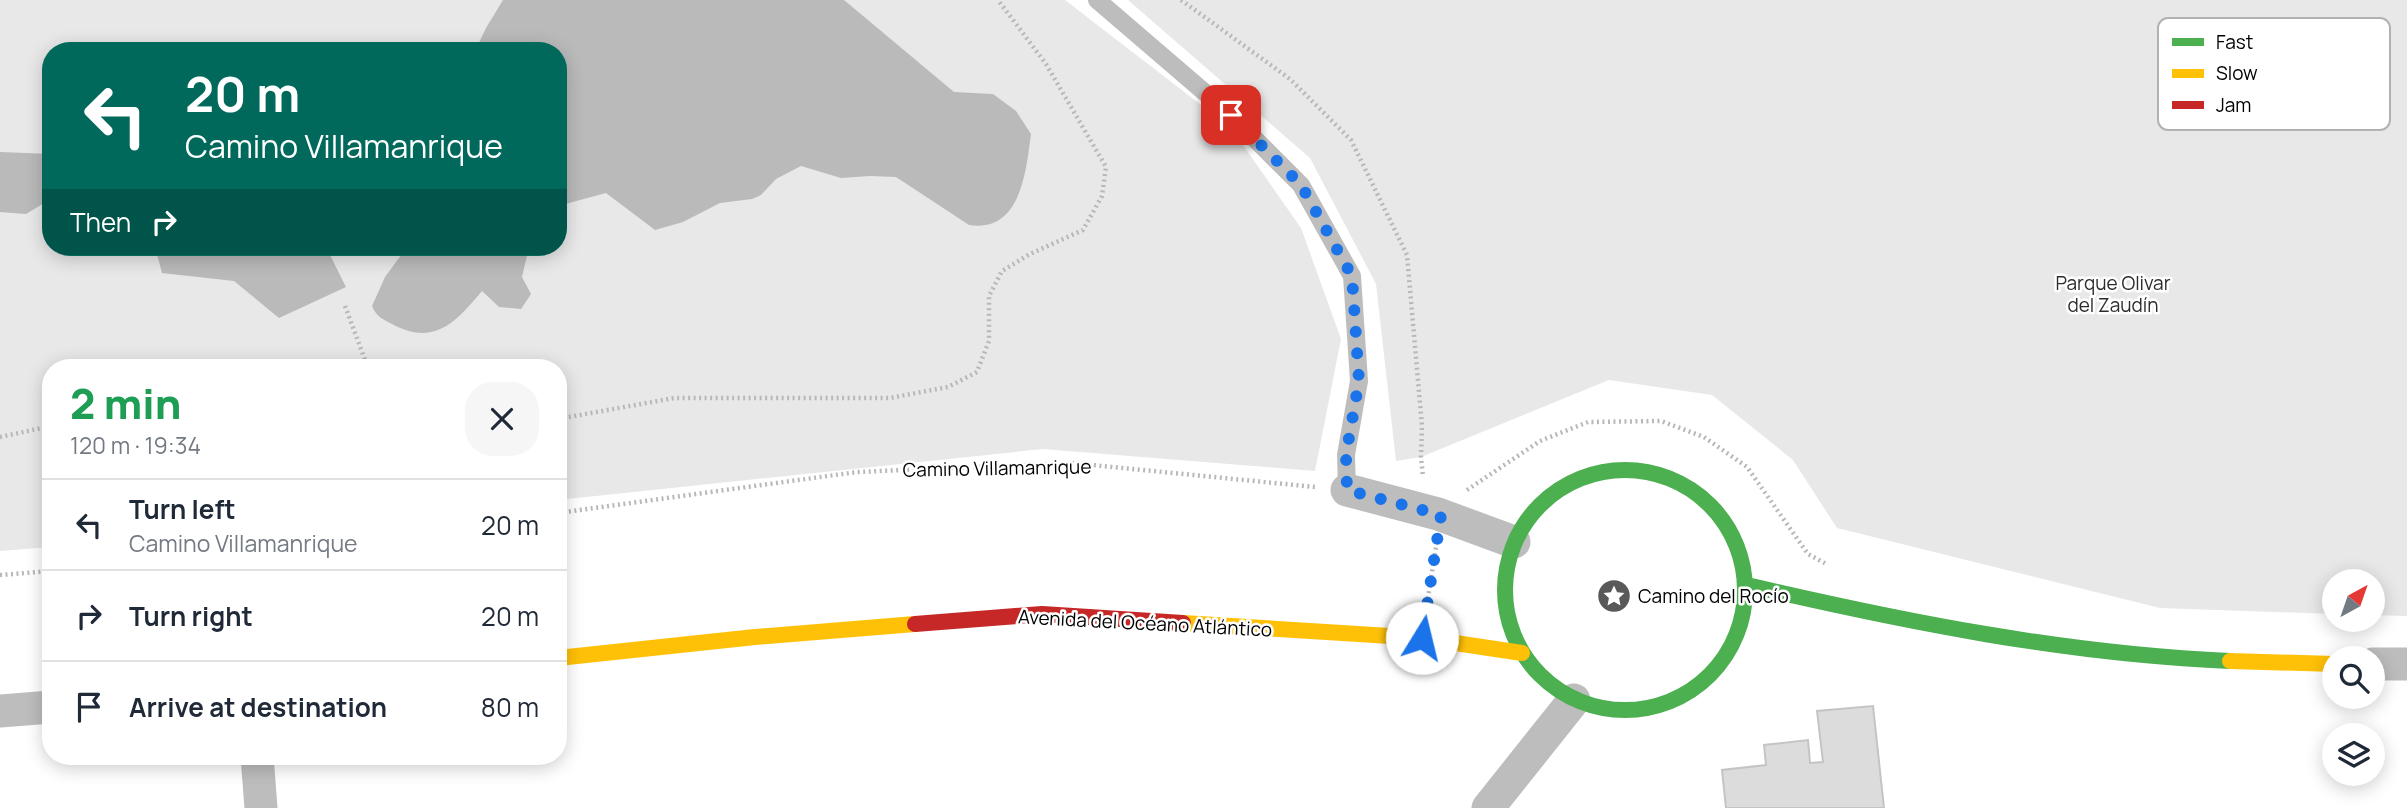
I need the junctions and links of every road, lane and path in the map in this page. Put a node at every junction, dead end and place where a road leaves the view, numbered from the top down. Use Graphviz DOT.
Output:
graph roads {
  1 [pos="998,0"];
  2 [pos="1097,0"];
  3 [pos="345,306"];
  4 [pos="365,359"];
  5 [pos="567,417"];
  6 [pos="42,428"];
  7 [pos="0,436"];
  8 [pos="1347,490"];
  9 [pos="567,512"];
  10 [pos="1441,515"];
  11 [pos="1514,542"];
  12 [pos="1830,566"];
  13 [pos="42,572"];
  14 [pos="0,575"];
  15 [pos="1747,585"];
  16 [pos="1422,638"];
  17 [pos="1522,653"];
  18 [pos="567,657"];
  19 [pos="2322,664"];
  20 [pos="2385,664"];
  21 [pos="2407,664"];
  22 [pos="1574,700"];
  23 [pos="42,708"];
  24 [pos="0,711"];
  25 [pos="258,765"];
  26 [pos="261,808"];
  27 [pos="1488,808"];
  1 -- 5 [label="path"];
  2 -- 8 [label="lane"];
  3 -- 4 [label="path"];
  6 -- 7 [label="path"];
  8 -- 9 [label="path, Camino Villamanrique"];
  8 -- 10 [label="street"];
  10 -- 11 [label="street"];
  10 -- 12 [label="path"];
  10 -- 16 [label="path"];
  11 -- 15 [label="street"];
  11 -- 17 [label="street"];
  13 -- 14 [label="path"];
  15 -- 19 [label="street"];
  15 -- 22 [label="street"];
  16 -- 17 [label="street, Avenida del Océano Atlántico"];
  16 -- 18 [label="street, Avenida del Océano Atlántico"];
  17 -- 22 [label="street"];
  20 -- 21 [label="street"];
  22 -- 27 [label="street"];
  23 -- 24 [label="street"];
  25 -- 26 [label="street"];
}
